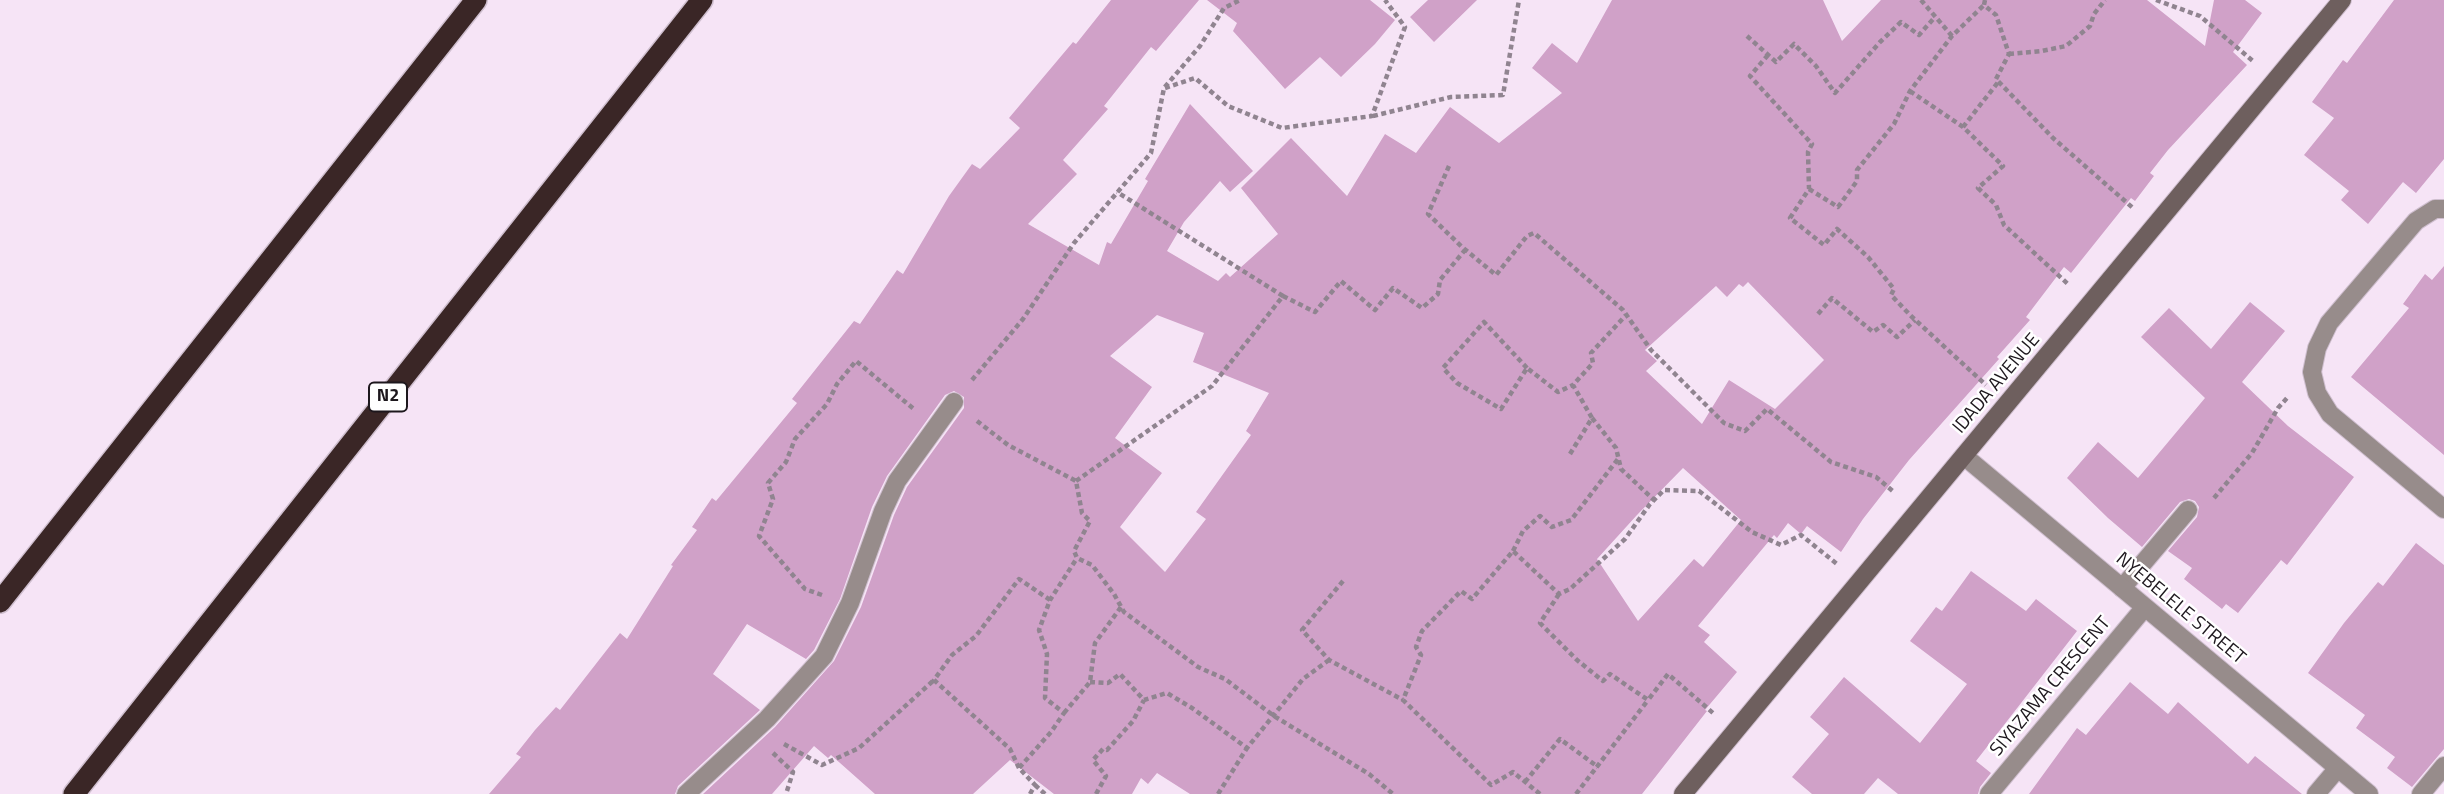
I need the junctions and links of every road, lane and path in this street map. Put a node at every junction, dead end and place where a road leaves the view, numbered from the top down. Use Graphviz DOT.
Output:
graph roads {
  1 [pos="477,0"];
  2 [pos="702,0"];
  3 [pos="1240,0"];
  4 [pos="1385,0"];
  5 [pos="1519,0"];
  6 [pos="1921,0"];
  7 [pos="2105,0"];
  8 [pos="2156,0"];
  9 [pos="2342,0"];
  10 [pos="1984,2"];
  11 [pos="1935,17"];
  12 [pos="1746,36"];
  13 [pos="1952,36"];
  14 [pos="2009,54"];
  15 [pos="1768,55"];
  16 [pos="2276,81"];
  17 [pos="1999,82"];
  18 [pos="1164,88"];
  19 [pos="1910,91"];
  20 [pos="1372,116"];
  21 [pos="1963,127"];
  22 [pos="1449,166"];
  23 [pos="1809,189"];
  24 [pos="1117,192"];
  25 [pos="2444,209"];
  26 [pos="2155,227"];
  27 [pos="1465,250"];
  28 [pos="1283,296"];
  29 [pos="2088,306"];
  30 [pos="1818,314"];
  31 [pos="1626,315"];
  32 [pos="1915,320"];
  33 [pos="1527,368"];
  34 [pos="2312,372"];
  35 [pos="1573,385"];
  36 [pos="954,402"];
  37 [pos="2007,404"];
  38 [pos="1592,418"];
  39 [pos="936,427"];
  40 [pos="1570,454"];
  41 [pos="1964,456"];
  42 [pos="1618,459"];
  43 [pos="1076,481"];
  44 [pos="1654,500"];
  45 [pos="2444,509"];
  46 [pos="2188,510"];
  47 [pos="1917,512"];
  48 [pos="1513,551"];
  49 [pos="1077,558"];
  50 [pos="1343,580"];
  51 [pos="1860,582"];
  52 [pos="2122,588"];
  53 [pos="1559,593"];
  54 [pos="1050,600"];
  55 [pos="0,602"];
  56 [pos="850,603"];
  57 [pos="1121,607"];
  58 [pos="2145,607"];
  59 [pos="1329,660"];
  60 [pos="934,680"];
  61 [pos="1090,682"];
  62 [pos="1144,700"];
  63 [pos="1403,700"];
  64 [pos="1648,701"];
  65 [pos="1064,713"];
  66 [pos="1275,716"];
  67 [pos="767,719"];
  68 [pos="753,732"];
  69 [pos="1734,732"];
  70 [pos="1247,748"];
  71 [pos="2444,766"];
  72 [pos="1598,767"];
  73 [pos="1019,768"];
  74 [pos="2338,768"];
  75 [pos="1525,782"];
  76 [pos="1035,786"];
  77 [pos="74,794"];
  78 [pos="686,794"];
  79 [pos="786,794"];
  80 [pos="1030,794"];
  81 [pos="1045,794"];
  82 [pos="1096,794"];
  83 [pos="1218,794"];
  84 [pos="1393,794"];
  85 [pos="1540,794"];
  86 [pos="1576,794"];
  87 [pos="1683,794"];
  88 [pos="1989,794"];
  89 [pos="2316,794"];
  90 [pos="2369,794"];
  91 [pos="2421,794"];
  1 -- 55 [label="highway"];
  2 -- 77 [label="highway, N2"];
  3 -- 18 [label="path"];
  4 -- 20 [label="path"];
  5 -- 20 [label="path"];
  6 -- 11 [label="path"];
  7 -- 14 [label="path"];
  8 -- 16 [label="path"];
  9 -- 16 [label="street, IDADA AVENUE"];
  10 -- 13 [label="path"];
  10 -- 14 [label="path"];
  11 -- 13 [label="path"];
  11 -- 15 [label="path"];
  12 -- 15 [label="path"];
  13 -- 19 [label="path"];
  14 -- 17 [label="path"];
  15 -- 23 [label="path"];
  16 -- 26 [label="street, IDADA AVENUE"];
  17 -- 21 [label="path"];
  17 -- 26 [label="path"];
  18 -- 20 [label="path"];
  18 -- 24 [label="path"];
  19 -- 21 [label="path"];
  19 -- 23 [label="path"];
  21 -- 29 [label="path"];
  22 -- 27 [label="path"];
  23 -- 32 [label="path"];
  24 -- 28 [label="path"];
  24 -- 36 [label="path"];
  25 -- 34 [label="street"];
  26 -- 29 [label="street, IDADA AVENUE"];
  27 -- 28 [label="path"];
  27 -- 31 [label="path"];
  28 -- 43 [label="path"];
  29 -- 37 [label="street, IDADA AVENUE"];
  30 -- 32 [label="path"];
  31 -- 35 [label="path"];
  31 -- 47 [label="path"];
  32 -- 37 [label="path"];
  33 -- 33 [label="path"];
  33 -- 35 [label="path"];
  34 -- 45 [label="street"];
  34 -- 46 [label="path"];
  35 -- 38 [label="path"];
  36 -- 39 [label="street"];
  36 -- 43 [label="path"];
  37 -- 41 [label="street, IDADA AVENUE"];
  38 -- 40 [label="path"];
  38 -- 42 [label="path"];
  39 -- 56 [label="street"];
  39 -- 56 [label="path"];
  41 -- 47 [label="street, IDADA AVENUE"];
  41 -- 52 [label="street, NYEBELELE STREET"];
  42 -- 44 [label="path"];
  42 -- 48 [label="path"];
  43 -- 49 [label="path"];
  44 -- 51 [label="path"];
  44 -- 53 [label="path"];
  46 -- 52 [label="street"];
  47 -- 51 [label="street, IDADA AVENUE"];
  48 -- 53 [label="path"];
  48 -- 63 [label="path"];
  49 -- 54 [label="path"];
  49 -- 57 [label="path"];
  50 -- 59 [label="path"];
  51 -- 69 [label="street, IDADA AVENUE"];
  52 -- 58 [label="street, NYEBELELE STREET"];
  53 -- 64 [label="path"];
  54 -- 60 [label="path"];
  54 -- 65 [label="path"];
  56 -- 67 [label="street"];
  57 -- 61 [label="path"];
  57 -- 66 [label="path"];
  58 -- 74 [label="street, NYEBELELE STREET"];
  58 -- 88 [label="street, SIYAZAMA CRESCENT"];
  59 -- 63 [label="path"];
  59 -- 66 [label="path"];
  60 -- 67 [label="path"];
  60 -- 73 [label="path"];
  61 -- 62 [label="path"];
  61 -- 65 [label="path"];
  62 -- 70 [label="path"];
  62 -- 82 [label="path"];
  63 -- 75 [label="path"];
  64 -- 69 [label="path"];
  64 -- 72 [label="path"];
  65 -- 73 [label="path"];
  66 -- 70 [label="path"];
  66 -- 84 [label="path"];
  67 -- 68 [label="street"];
  68 -- 78 [label="street"];
  68 -- 79 [label="path"];
  69 -- 87 [label="street, IDADA AVENUE"];
  70 -- 83 [label="path"];
  71 -- 91 [label="street"];
  72 -- 75 [label="path"];
  72 -- 86 [label="path"];
  73 -- 76 [label="path"];
  74 -- 89 [label="street"];
  74 -- 90 [label="street, NYEBELELE STREET"];
  75 -- 85 [label="path"];
  76 -- 80 [label="path"];
  76 -- 81 [label="path"];
}
